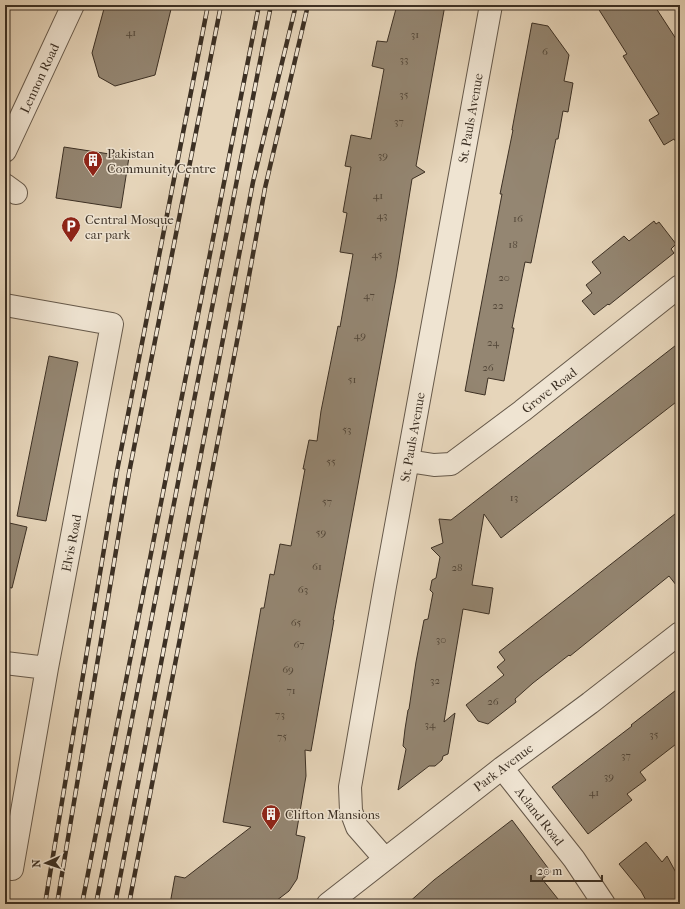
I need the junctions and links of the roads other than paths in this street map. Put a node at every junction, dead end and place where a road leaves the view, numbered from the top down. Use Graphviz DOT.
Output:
graph roads {
  1 [pos="73,5"];
  2 [pos="491,5"];
  3 [pos="5,151"];
  4 [pos="680,286"];
  5 [pos="5,305"];
  6 [pos="408,461"];
  7 [pos="680,633"];
  8 [pos="5,663"];
  9 [pos="47,668"];
  10 [pos="502,768"];
  11 [pos="385,859"];
  12 [pos="12,869"];
  13 [pos="328,904"];
  14 [pos="604,904"];
  1 -- 3 [label="street, Lennon Road"];
  2 -- 6 [label="street, St. Pauls Avenue"];
  4 -- 6 [label="street, Grove Road"];
  5 -- 9 [label="street, Elvis Road"];
  6 -- 11 [label="street, St. Pauls Avenue"];
  7 -- 10 [label="street, Park Avenue"];
  8 -- 9 [label="street"];
  9 -- 12 [label="street, Elvis Road"];
  10 -- 11 [label="street, Park Avenue"];
  10 -- 14 [label="street, Acland Road"];
  11 -- 13 [label="street, Park Avenue"];
}
